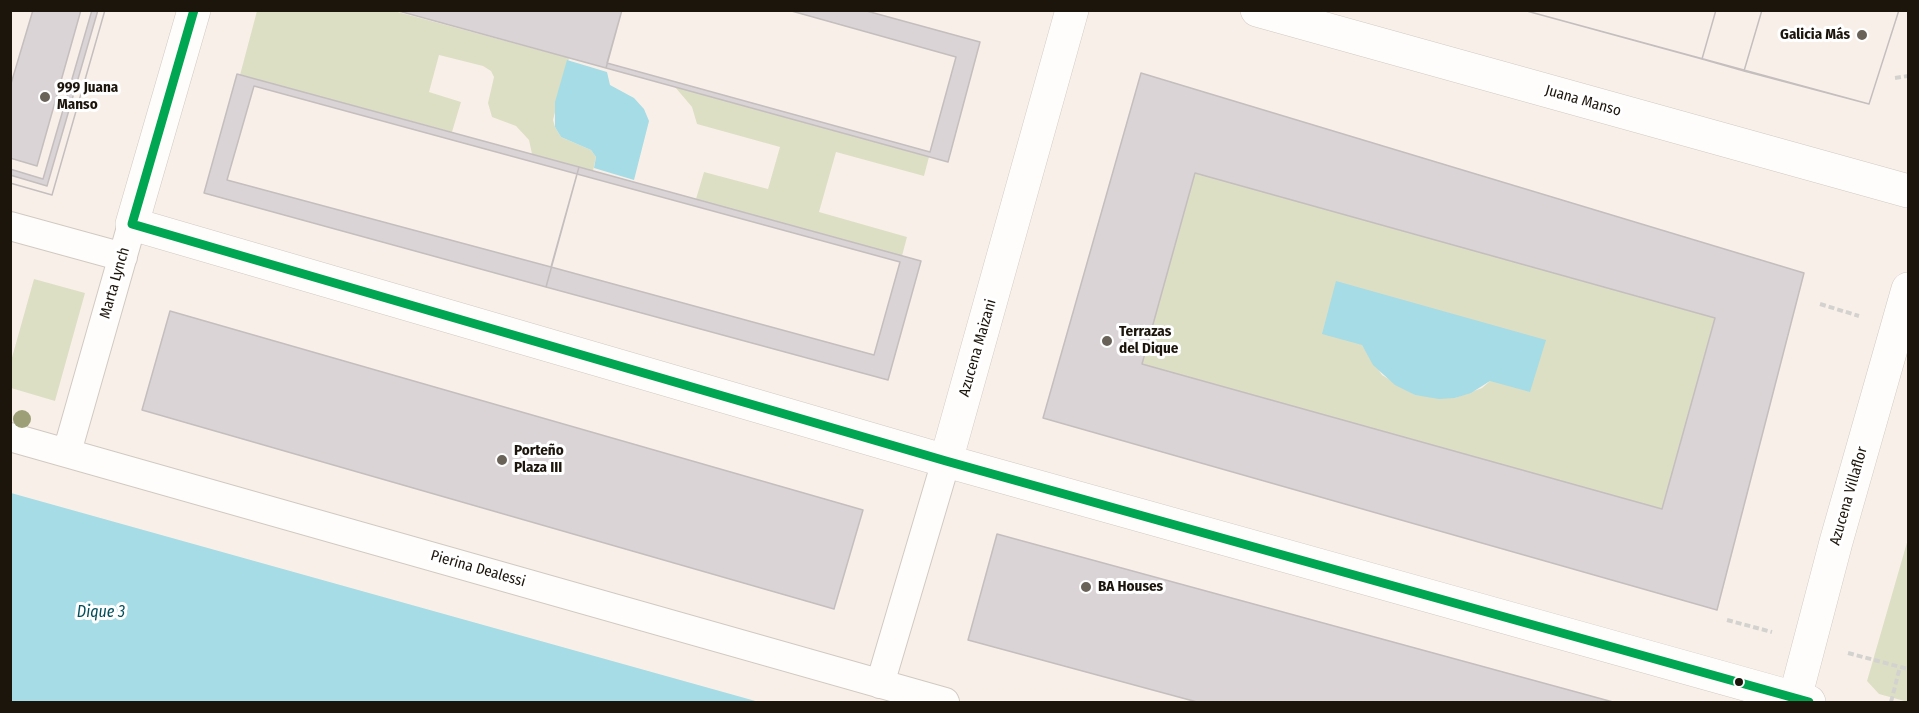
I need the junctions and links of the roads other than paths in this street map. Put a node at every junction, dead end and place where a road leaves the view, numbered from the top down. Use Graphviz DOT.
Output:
graph roads {
  1 [pos="194,10"];
  2 [pos="1072,10"];
  3 [pos="1257,10"];
  4 [pos="1908,191"];
  5 [pos="132,225"];
  6 [pos="10,226"];
  7 [pos="123,257"];
  8 [pos="1908,290"];
  9 [pos="10,437"];
  10 [pos="67,452"];
  11 [pos="946,461"];
  12 [pos="880,684"];
  13 [pos="1799,701"];
  14 [pos="945,702"];
  1 -- 5 [label="street, Marta Lynch"];
  2 -- 11 [label="street, Azucena Maizani"];
  3 -- 4 [label="street, Juana Manso"];
  5 -- 7 [label="street, Marta Lynch"];
  5 -- 11 [label="street"];
  6 -- 7 [label="street"];
  7 -- 10 [label="street, Marta Lynch"];
  8 -- 13 [label="street, Azucena Villaflor"];
  9 -- 10 [label="street, Pierina Dealessi"];
  10 -- 12 [label="street, Pierina Dealessi"];
  11 -- 12 [label="street, Azucena Maizani"];
  11 -- 13 [label="street"];
  12 -- 14 [label="street, Pierina Dealessi"];
}
